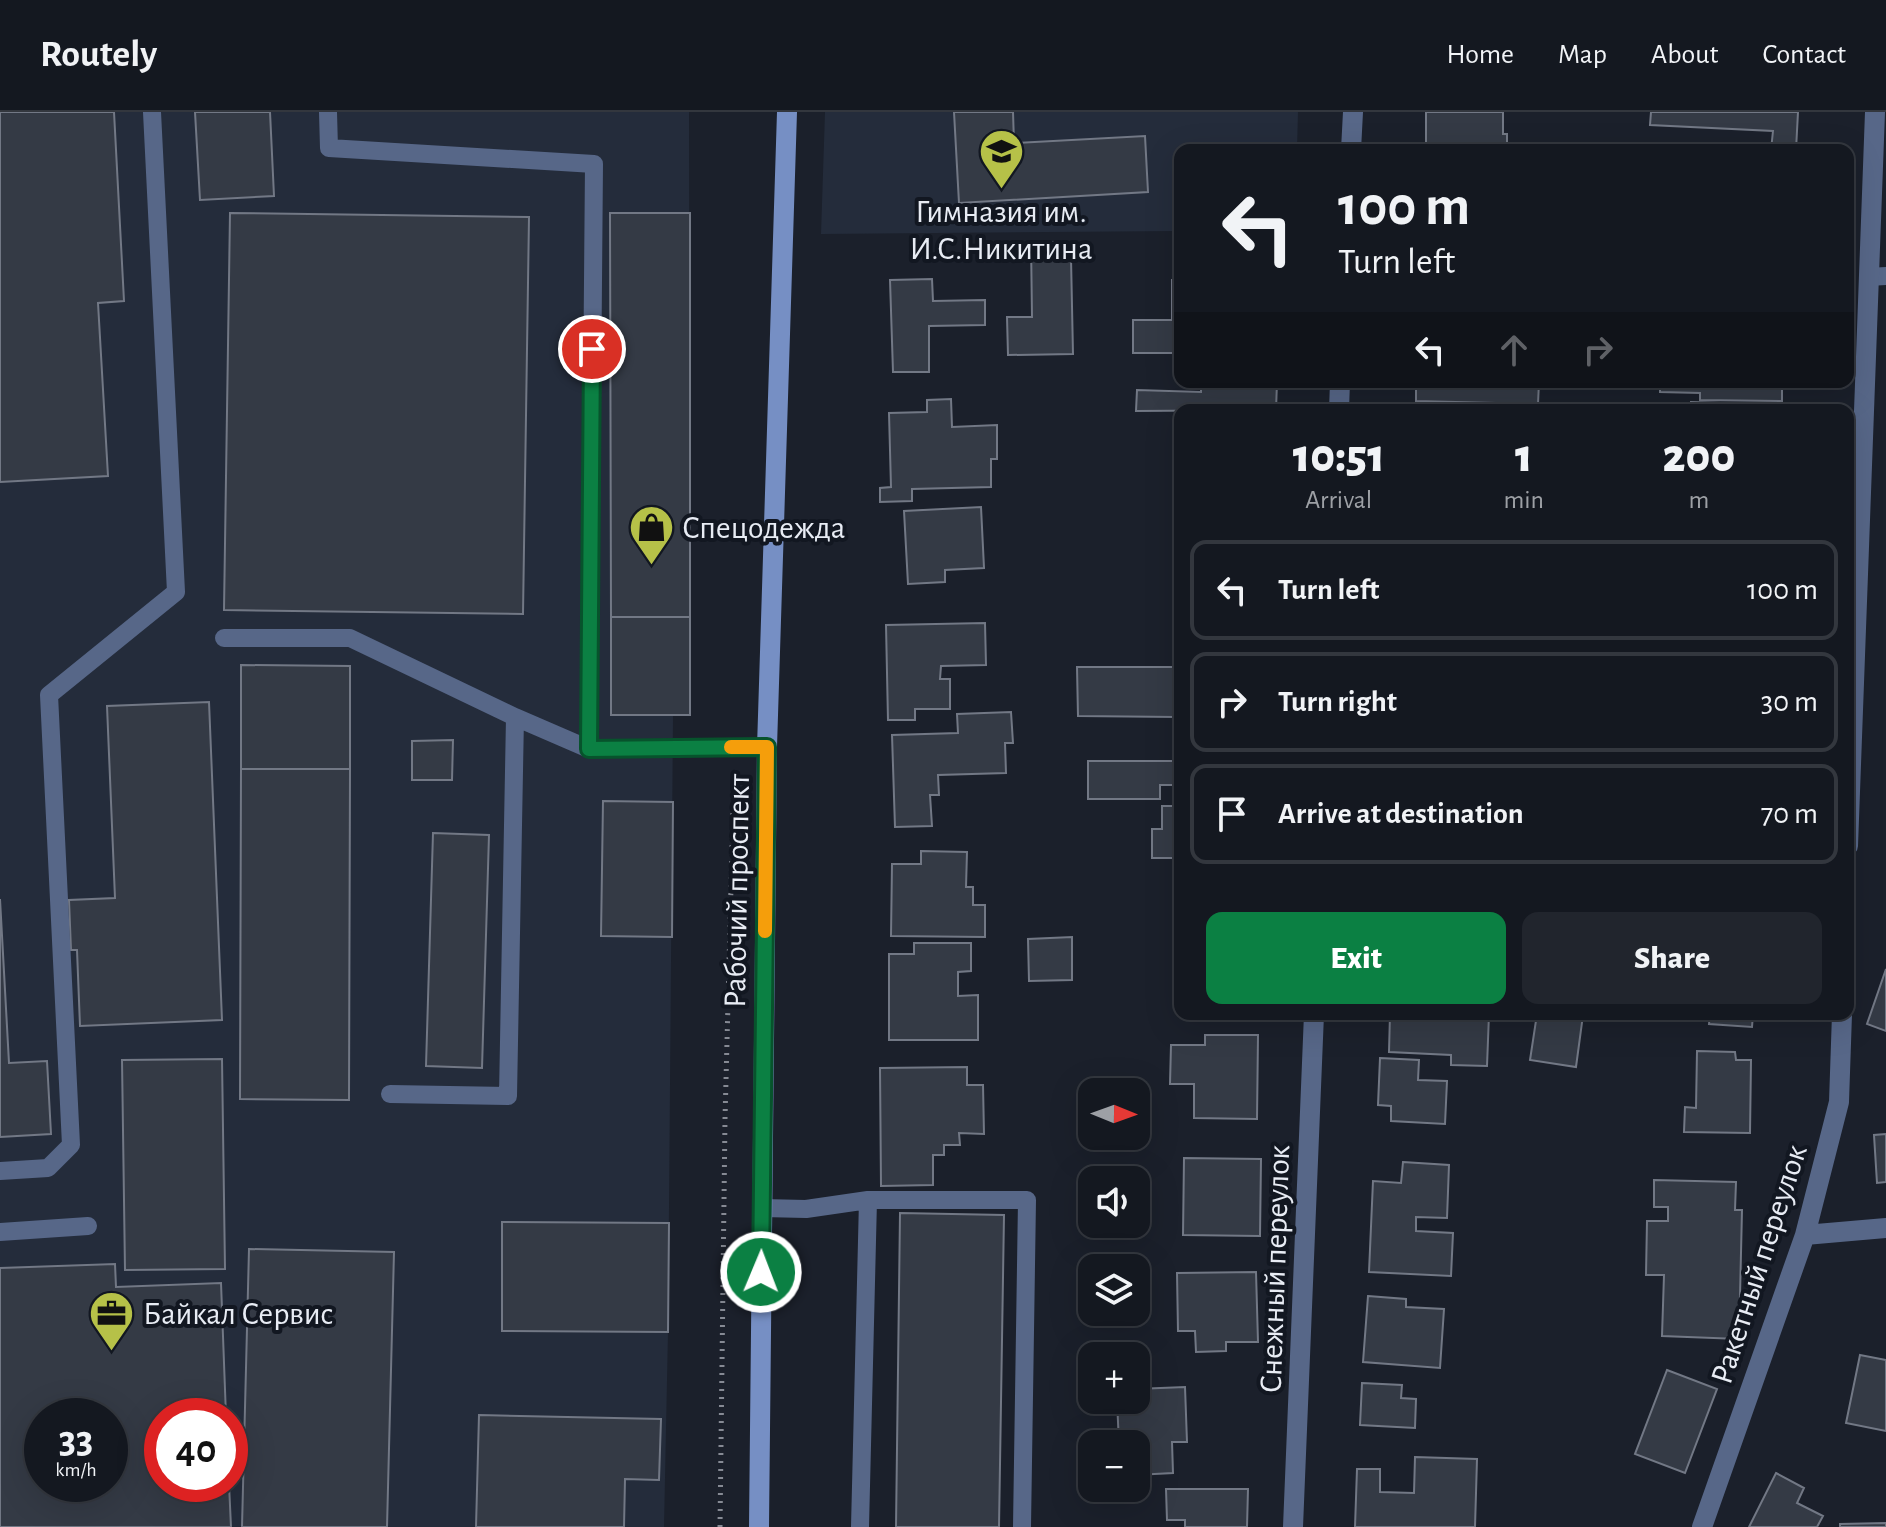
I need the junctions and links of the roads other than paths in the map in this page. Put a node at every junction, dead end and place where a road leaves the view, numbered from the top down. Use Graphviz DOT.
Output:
graph roads {
  1 [pos="152,112"];
  2 [pos="328,112"];
  3 [pos="787,112"];
  4 [pos="1353,112"];
  5 [pos="1875,112"];
  6 [pos="1351,144"];
  7 [pos="1877,276"];
  8 [pos="224,638"];
  9 [pos="515,717"];
  10 [pos="1854,728"];
  11 [pos="767,747"];
  12 [pos="589,749"];
  13 [pos="1314,1020"];
  14 [pos="1842,1020"];
  15 [pos="390,1094"];
  16 [pos="0,1171"];
  17 [pos="868,1200"];
  18 [pos="762,1208"];
  19 [pos="88,1226"];
  20 [pos="1886,1228"];
  21 [pos="0,1232"];
  22 [pos="1805,1235"];
  23 [pos="759,1527"];
  24 [pos="860,1527"];
  25 [pos="1022,1527"];
  26 [pos="1293,1527"];
  27 [pos="1702,1527"];
  1 -- 16 [label="lane"];
  2 -- 12 [label="lane"];
  3 -- 11 [label="street, Рабочий проспект"];
  4 -- 6 [label="street"];
  5 -- 7 [label="street"];
  7 -- 10 [label="street"];
  8 -- 9 [label="lane"];
  9 -- 12 [label="lane"];
  9 -- 15 [label="lane"];
  11 -- 12 [label="lane"];
  11 -- 18 [label="street, Рабочий проспект"];
  13 -- 26 [label="street, Снежный переулок"];
  14 -- 22 [label="street, Ракетный переулок"];
  17 -- 18 [label="lane"];
  17 -- 24 [label="lane"];
  17 -- 25 [label="lane"];
  18 -- 23 [label="street, Рабочий проспект"];
  19 -- 21 [label="lane"];
  20 -- 22 [label="street"];
  22 -- 27 [label="street, Ракетный переулок"];
}
